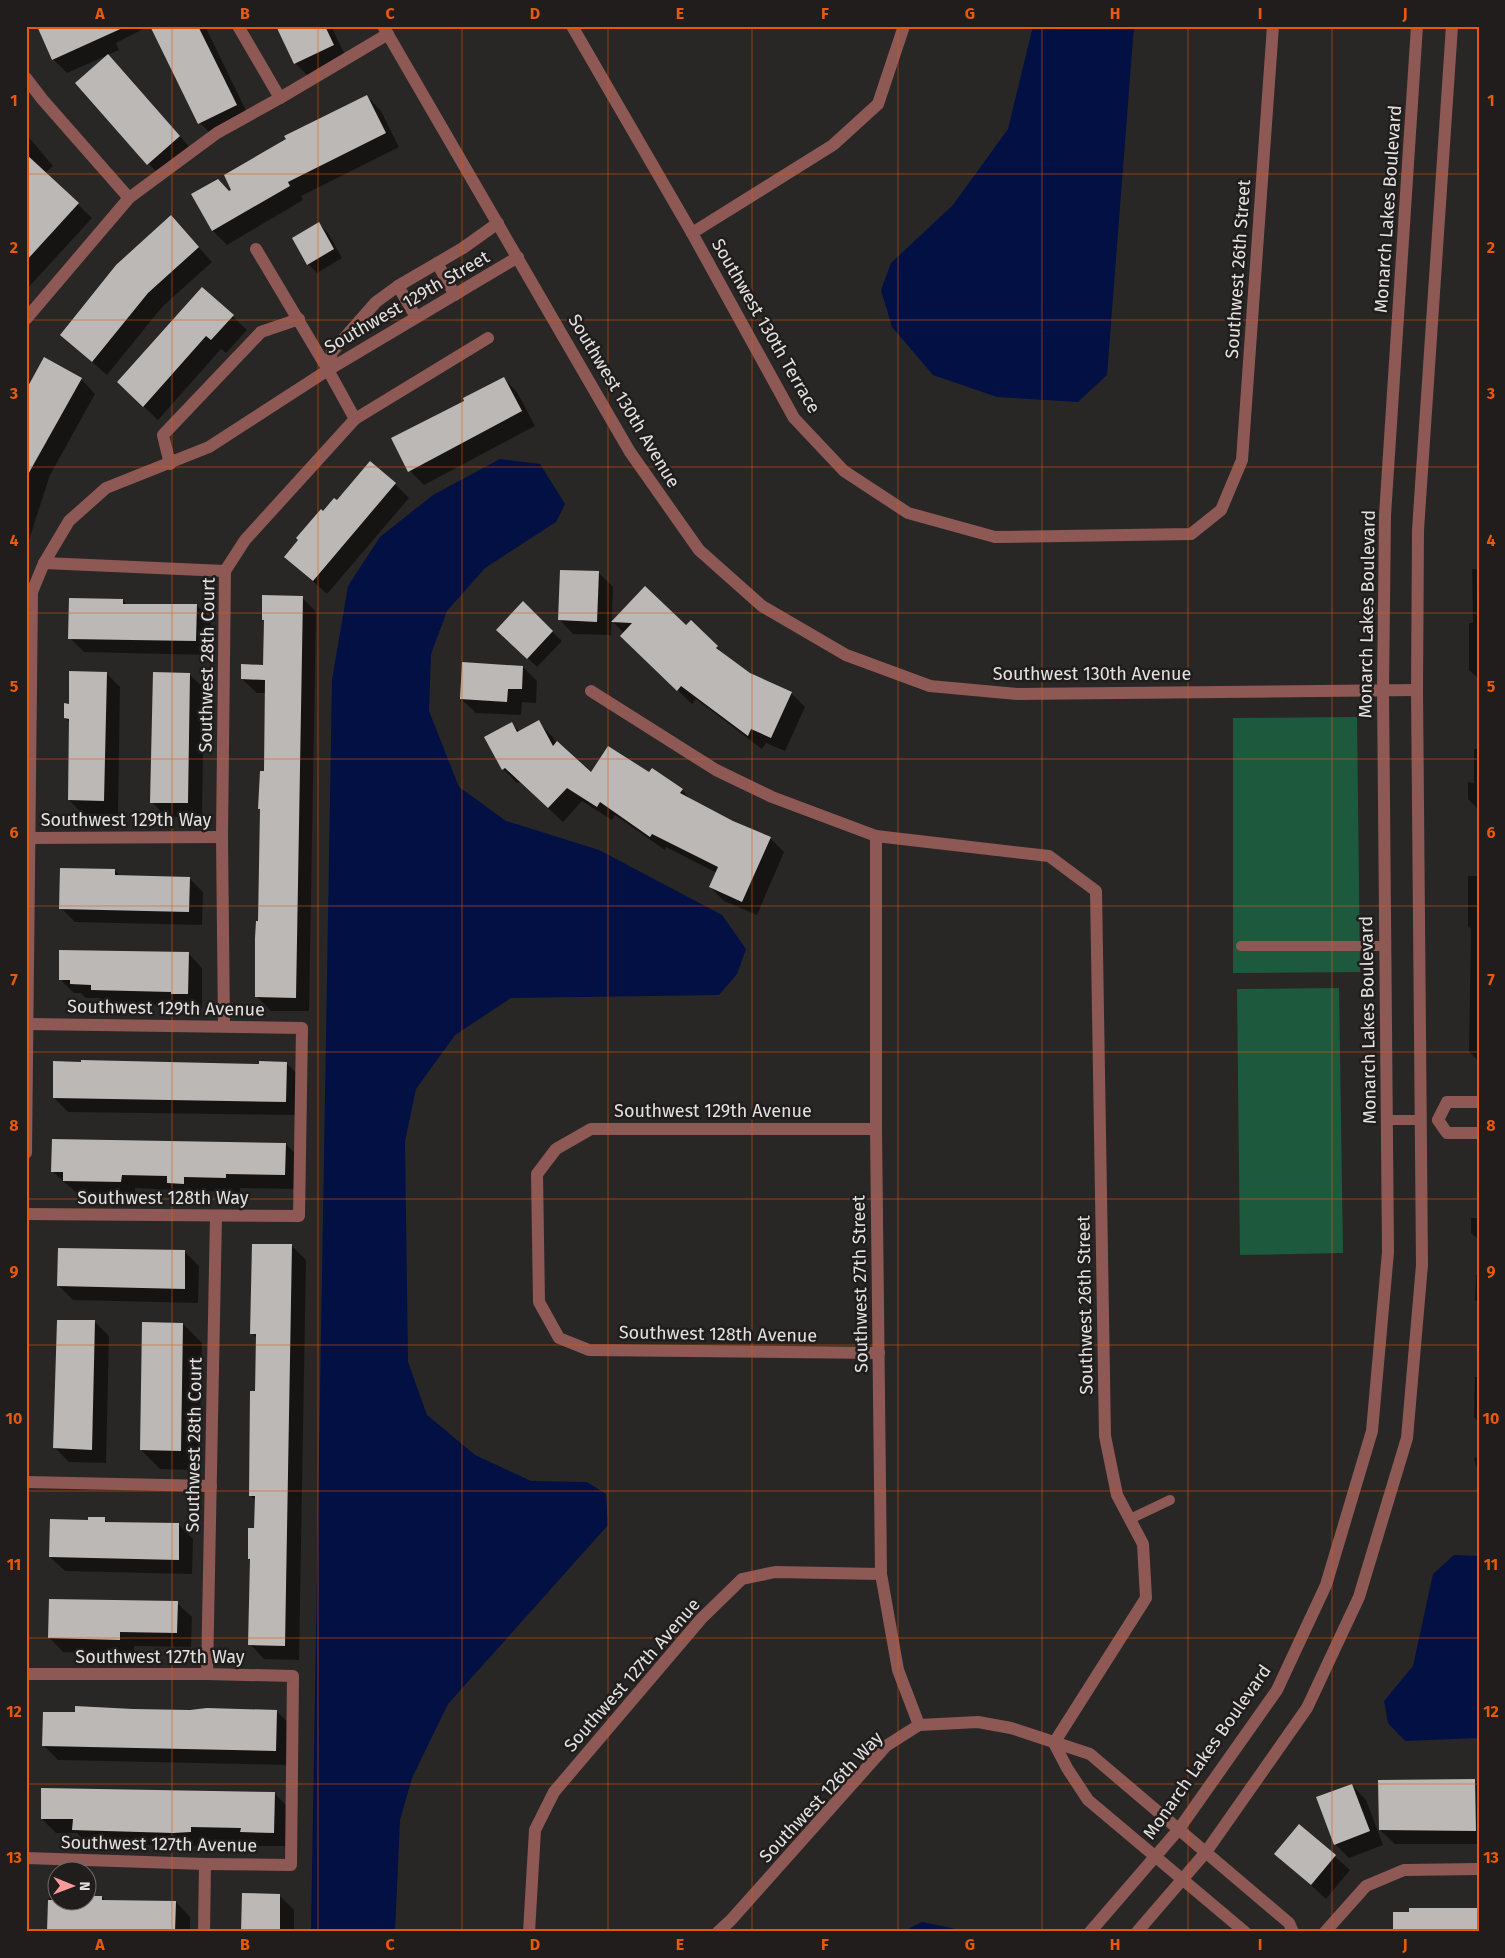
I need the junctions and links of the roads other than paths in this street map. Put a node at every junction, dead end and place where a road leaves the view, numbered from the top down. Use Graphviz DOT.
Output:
graph roads {
  1 [pos="238,26"];
  2 [pos="572,26"];
  3 [pos="904,26"];
  4 [pos="1272,26"];
  5 [pos="1417,26"];
  6 [pos="1452,26"];
  7 [pos="385,30"];
  8 [pos="26,78"];
  9 [pos="280,98"];
  10 [pos="129,198"];
  11 [pos="498,223"];
  12 [pos="692,233"];
  13 [pos="256,249"];
  14 [pos="518,257"];
  15 [pos="436,264"];
  16 [pos="398,286"];
  17 [pos="454,295"];
  18 [pos="416,318"];
  19 [pos="26,319"];
  20 [pos="298,319"];
  21 [pos="488,338"];
  22 [pos="328,370"];
  23 [pos="355,418"];
  24 [pos="170,464"];
  25 [pos="1221,510"];
  26 [pos="44,563"];
  27 [pos="226,571"];
  28 [pos="1383,690"];
  29 [pos="1417,690"];
  30 [pos="592,691"];
  31 [pos="222,836"];
  32 [pos="876,836"];
  33 [pos="30,838"];
  34 [pos="1240,946"];
  35 [pos="1385,946"];
  36 [pos="28,1024"];
  37 [pos="224,1026"];
  38 [pos="1479,1102"];
  39 [pos="1386,1120"];
  40 [pos="1419,1120"];
  41 [pos="1438,1120"];
  42 [pos="876,1129"];
  43 [pos="1479,1133"];
  44 [pos="26,1153"];
  45 [pos="26,1214"];
  46 [pos="216,1216"];
  47 [pos="298,1216"];
  48 [pos="559,1338"];
  49 [pos="879,1353"];
  50 [pos="26,1482"];
  51 [pos="211,1486"];
  52 [pos="1170,1500"];
  53 [pos="1130,1519"];
  54 [pos="881,1574"];
  55 [pos="26,1674"];
  56 [pos="207,1674"];
  57 [pos="919,1725"];
  58 [pos="1054,1744"];
  59 [pos="1179,1829"];
  60 [pos="1206,1852"];
  61 [pos="1156,1856"];
  62 [pos="26,1858"];
  63 [pos="205,1864"];
  64 [pos="291,1865"];
  65 [pos="1479,1869"];
  66 [pos="1183,1879"];
  67 [pos="204,1932"];
  68 [pos="529,1932"];
  69 [pos="718,1932"];
  70 [pos="1090,1932"];
  71 [pos="1137,1932"];
  72 [pos="1245,1932"];
  73 [pos="1293,1932"];
  74 [pos="1325,1932"];
  1 -- 9 [label="street"];
  2 -- 12 [label="street, Southwest 130th Terrace"];
  3 -- 12 [label="street"];
  4 -- 25 [label="street, Southwest 26th Street"];
  5 -- 28 [label="street, Monarch Lakes Boulevard"];
  6 -- 29 [label="street"];
  7 -- 9 [label="street"];
  7 -- 11 [label="street, Southwest 130th Avenue"];
  8 -- 10 [label="street"];
  9 -- 10 [label="street"];
  10 -- 19 [label="street"];
  11 -- 14 [label="street, Southwest 130th Avenue"];
  11 -- 15 [label="street, Southwest 129th Street"];
  12 -- 25 [label="street, Southwest 130th Terrace"];
  13 -- 20 [label="street"];
  14 -- 17 [label="street, Southwest 129th Street"];
  14 -- 28 [label="street, Southwest 130th Avenue"];
  15 -- 16 [label="street, Southwest 129th Street"];
  15 -- 17 [label="street"];
  16 -- 18 [label="street"];
  16 -- 22 [label="street, Southwest 129th Street"];
  17 -- 18 [label="street, Southwest 129th Street"];
  18 -- 22 [label="street, Southwest 129th Street"];
  20 -- 22 [label="street"];
  20 -- 24 [label="street"];
  21 -- 23 [label="street, Southwest 28th Court"];
  22 -- 23 [label="street"];
  22 -- 24 [label="street"];
  23 -- 27 [label="street, Southwest 28th Court"];
  24 -- 26 [label="street"];
  26 -- 27 [label="street"];
  26 -- 33 [label="street"];
  27 -- 31 [label="street, Southwest 28th Court"];
  28 -- 29 [label="street, Southwest 130th Avenue"];
  28 -- 35 [label="street, Monarch Lakes Boulevard"];
  29 -- 40 [label="street"];
  30 -- 32 [label="street"];
  31 -- 33 [label="street, Southwest 129th Way"];
  31 -- 37 [label="street, Southwest 28th Court"];
  32 -- 42 [label="street, Southwest 27th Street"];
  32 -- 53 [label="street, Southwest 26th Street"];
  33 -- 36 [label="street"];
  34 -- 35 [label="lane"];
  35 -- 39 [label="street, Monarch Lakes Boulevard"];
  36 -- 37 [label="street, Southwest 129th Avenue"];
  36 -- 44 [label="street"];
  37 -- 47 [label="street, Southwest 129th Avenue"];
  38 -- 41 [label="street"];
  39 -- 40 [label="lane"];
  39 -- 59 [label="street, Monarch Lakes Boulevard"];
  40 -- 41 [label="street"];
  40 -- 60 [label="street"];
  41 -- 43 [label="street"];
  42 -- 48 [label="street, Southwest 129th Avenue"];
  42 -- 49 [label="street, Southwest 27th Street"];
  45 -- 46 [label="street, Southwest 128th Way"];
  46 -- 47 [label="street, Southwest 128th Way"];
  46 -- 51 [label="street, Southwest 28th Court"];
  48 -- 49 [label="street, Southwest 128th Avenue"];
  49 -- 54 [label="street, Southwest 27th Street"];
  50 -- 51 [label="street"];
  51 -- 56 [label="street, Southwest 28th Court"];
  52 -- 53 [label="lane"];
  53 -- 58 [label="street, Southwest 26th Street"];
  54 -- 57 [label="street, Southwest 27th Street"];
  54 -- 68 [label="street, Southwest 127th Avenue"];
  55 -- 56 [label="street, Southwest 127th Way"];
  56 -- 64 [label="street, Southwest 127th Way"];
  57 -- 58 [label="street, Southwest 126th Way"];
  57 -- 69 [label="street, Southwest 126th Way"];
  58 -- 59 [label="street, Southwest 126th Way"];
  58 -- 61 [label="street"];
  59 -- 60 [label="street, Southwest 126th Way"];
  59 -- 61 [label="street, Monarch Lakes Boulevard"];
  60 -- 66 [label="street"];
  60 -- 73 [label="street, Southwest 126th Way"];
  61 -- 66 [label="street"];
  61 -- 70 [label="street, Monarch Lakes Boulevard"];
  62 -- 63 [label="street, Southwest 127th Avenue"];
  63 -- 64 [label="street, Southwest 127th Avenue"];
  63 -- 67 [label="street"];
  65 -- 74 [label="street"];
  66 -- 71 [label="street"];
  66 -- 72 [label="street"];
}
